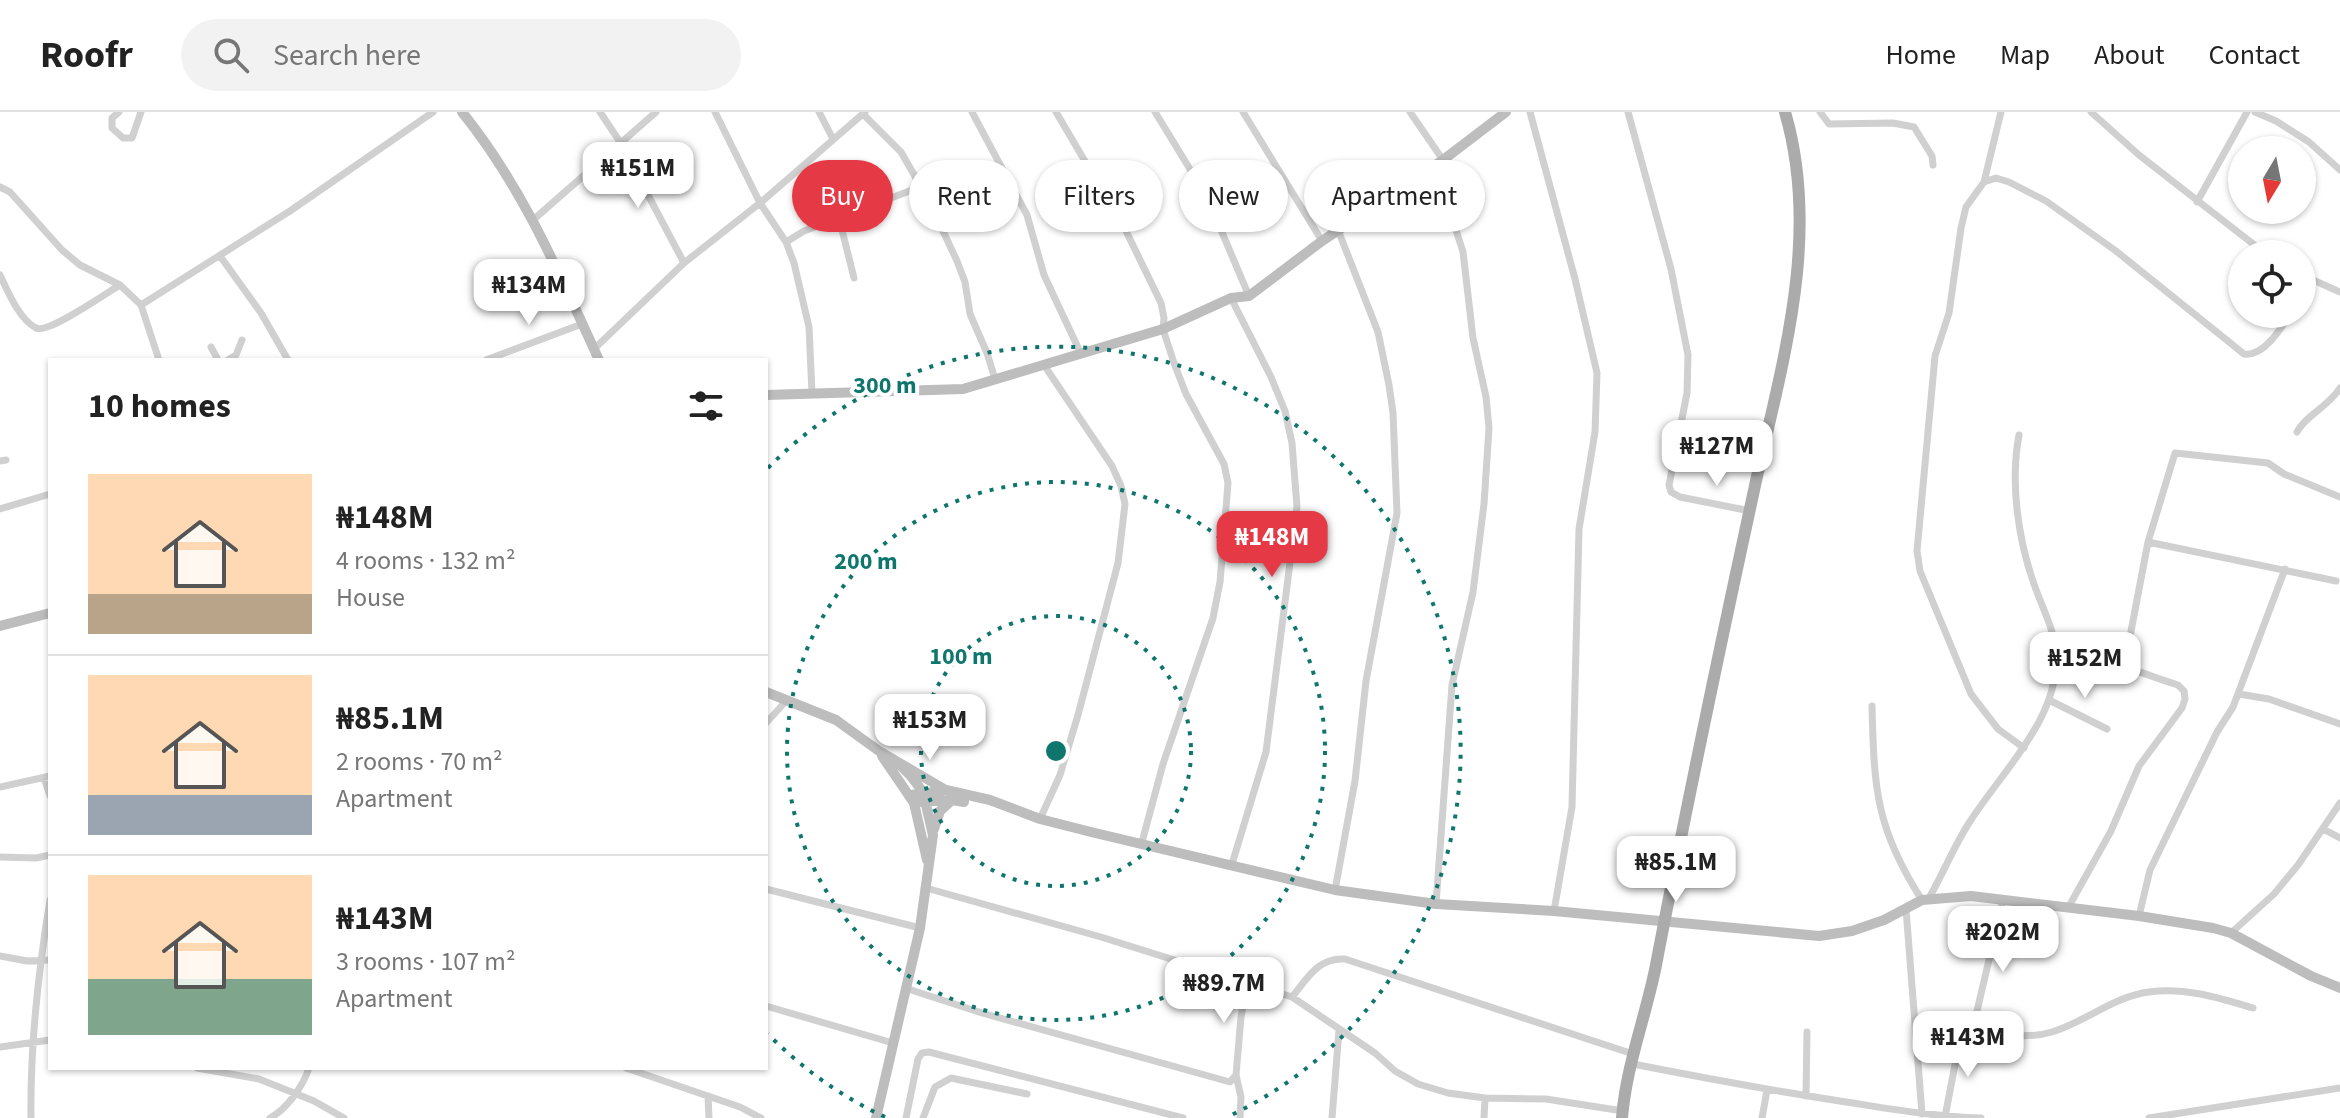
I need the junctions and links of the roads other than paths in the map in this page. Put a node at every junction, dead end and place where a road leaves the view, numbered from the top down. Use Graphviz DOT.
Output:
graph roads {
  1 [pos="119,112"];
  2 [pos="141,112"];
  3 [pos="433,112"];
  4 [pos="462,112"];
  5 [pos="600,112"];
  6 [pos="656,112"];
  7 [pos="715,112"];
  8 [pos="819,112"];
  9 [pos="972,112"];
  10 [pos="1056,112"];
  11 [pos="1155,112"];
  12 [pos="1243,112"];
  13 [pos="1410,112"];
  14 [pos="1506,112"];
  15 [pos="1530,112"];
  16 [pos="1628,112"];
  17 [pos="1786,112"];
  18 [pos="1820,112"];
  19 [pos="2001,112"];
  20 [pos="2091,112"];
  21 [pos="2108,112"];
  22 [pos="2247,112"];
  23 [pos="2255,112"];
  24 [pos="864,113"];
  25 [pos="2102,120"];
  26 [pos="833,139"];
  27 [pos="620,142"];
  28 [pos="2340,156"];
  29 [pos="1443,160"];
  30 [pos="1933,165"];
  31 [pos="909,167"];
  32 [pos="2336,167"];
  33 [pos="1984,182"];
  34 [pos="0,187"];
  35 [pos="2197,202"];
  36 [pos="760,203"];
  37 [pos="533,220"];
  38 [pos="802,232"];
  39 [pos="842,232"];
  40 [pos="942,232"];
  41 [pos="1335,232"];
  42 [pos="1339,232"];
  43 [pos="1457,232"];
  44 [pos="2247,240"];
  45 [pos="1322,241"];
  46 [pos="786,242"];
  47 [pos="220,256"];
  48 [pos="684,263"];
  49 [pos="0,275"];
  50 [pos="854,278"];
  51 [pos="2316,281"];
  52 [pos="120,285"];
  53 [pos="2340,292"];
  54 [pos="1249,296"];
  55 [pos="1231,298"];
  56 [pos="141,305"];
  57 [pos="582,324"];
  58 [pos="2282,328"];
  59 [pos="1163,329"];
  60 [pos="242,340"];
  61 [pos="211,347"];
  62 [pos="594,349"];
  63 [pos="1081,354"];
  64 [pos="158,358"];
  65 [pos="217,358"];
  66 [pos="231,358"];
  67 [pos="287,358"];
  68 [pos="491,358"];
  69 [pos="598,358"];
  70 [pos="1044,365"];
  71 [pos="995,379"];
  72 [pos="2340,388"];
  73 [pos="812,393"];
  74 [pos="768,395"];
  75 [pos="2297,432"];
  76 [pos="2019,435"];
  77 [pos="48,495"];
  78 [pos="2340,497"];
  79 [pos="0,509"];
  80 [pos="1750,511"];
  81 [pos="2148,542"];
  82 [pos="2285,569"];
  83 [pos="2336,581"];
  84 [pos="48,614"];
  85 [pos="0,626"];
  86 [pos="2056,653"];
  87 [pos="2124,668"];
  88 [pos="768,693"];
  89 [pos="2239,694"];
  90 [pos="787,700"];
  91 [pos="2049,700"];
  92 [pos="1872,706"];
  93 [pos="768,721"];
  94 [pos="2340,724"];
  95 [pos="2107,729"];
  96 [pos="2024,748"];
  97 [pos="879,751"];
  98 [pos="897,762"];
  99 [pos="47,777"];
  100 [pos="0,787"];
  101 [pos="949,795"];
  102 [pos="919,798"];
  103 [pos="2340,803"];
  104 [pos="1040,819"];
  105 [pos="2323,829"];
  106 [pos="933,835"];
  107 [pos="2340,838"];
  108 [pos="1142,842"];
  109 [pos="48,855"];
  110 [pos="0,857"];
  111 [pos="1232,864"];
  112 [pos="930,870"];
  113 [pos="926,888"];
  114 [pos="768,890"];
  115 [pos="1335,890"];
  116 [pos="1926,899"];
  117 [pos="2003,900"];
  118 [pos="1436,904"];
  119 [pos="2068,908"];
  120 [pos="1906,909"];
  121 [pos="1554,911"];
  122 [pos="2139,916"];
  123 [pos="1665,920"];
  124 [pos="920,928"];
  125 [pos="48,930"];
  126 [pos="2231,933"];
  127 [pos="0,956"];
  128 [pos="46,960"];
  129 [pos="1247,984"];
  130 [pos="905,988"];
  131 [pos="2340,988"];
  132 [pos="1292,997"];
  133 [pos="768,1007"];
  134 [pos="2253,1008"];
  135 [pos="1339,1030"];
  136 [pos="1966,1030"];
  137 [pos="1807,1032"];
  138 [pos="48,1040"];
  139 [pos="31,1041"];
  140 [pos="893,1043"];
  141 [pos="0,1047"];
  142 [pos="1633,1059"];
  143 [pos="208,1070"];
  144 [pos="308,1070"];
  145 [pos="632,1070"];
  146 [pos="1236,1075"];
  147 [pos="2340,1088"];
  148 [pos="1767,1090"];
  149 [pos="1027,1094"];
  150 [pos="294,1095"];
  151 [pos="708,1096"];
  152 [pos="1806,1096"];
  153 [pos="1485,1098"];
  154 [pos="1622,1114"];
  155 [pos="1889,1114"];
  156 [pos="1922,1114"];
  157 [pos="1945,1117"];
  158 [pos="31,1118"];
  159 [pos="270,1118"];
  160 [pos="344,1118"];
  161 [pos="709,1118"];
  162 [pos="761,1118"];
  163 [pos="876,1118"];
  164 [pos="906,1118"];
  165 [pos="923,1118"];
  166 [pos="1183,1118"];
  167 [pos="1240,1118"];
  168 [pos="1332,1118"];
  169 [pos="1484,1118"];
  170 [pos="1762,1118"];
  171 [pos="1981,1118"];
  172 [pos="2149,1118"];
  1 -- 2 [label="street"];
  3 -- 47 [label="street"];
  4 -- 37 [label="street"];
  5 -- 27 [label="street"];
  6 -- 27 [label="street"];
  7 -- 36 [label="street"];
  8 -- 26 [label="street"];
  9 -- 63 [label="street"];
  10 -- 59 [label="street"];
  11 -- 54 [label="street"];
  12 -- 45 [label="street"];
  13 -- 29 [label="street"];
  14 -- 29 [label="street"];
  15 -- 121 [label="street"];
  16 -- 80 [label="street"];
  17 -- 80 [label="main road"];
  18 -- 30 [label="street"];
  19 -- 33 [label="street"];
  20 -- 25 [label="street"];
  21 -- 25 [label="street"];
  22 -- 35 [label="street"];
  23 -- 32 [label="street"];
  24 -- 26 [label="street"];
  24 -- 31 [label="street"];
  25 -- 35 [label="street"];
  26 -- 36 [label="street"];
  27 -- 37 [label="street"];
  27 -- 48 [label="street"];
  28 -- 32 [label="street"];
  33 -- 58 [label="street"];
  33 -- 96 [label="street"];
  34 -- 52 [label="street"];
  35 -- 44 [label="street"];
  36 -- 46 [label="street"];
  36 -- 48 [label="street"];
  37 -- 57 [label="street"];
  38 -- 46 [label="street"];
  39 -- 50 [label="street"];
  40 -- 71 [label="street"];
  41 -- 45 [label="street"];
  42 -- 115 [label="street"];
  43 -- 118 [label="street"];
  45 -- 54 [label="street"];
  46 -- 73 [label="street"];
  47 -- 56 [label="street"];
  47 -- 67 [label="street"];
  48 -- 62 [label="street"];
  49 -- 52 [label="street"];
  51 -- 53 [label="street"];
  52 -- 56 [label="street"];
  54 -- 55 [label="street"];
  55 -- 59 [label="street"];
  55 -- 111 [label="street"];
  56 -- 64 [label="street"];
  57 -- 62 [label="street"];
  57 -- 68 [label="street"];
  59 -- 63 [label="street"];
  59 -- 108 [label="street"];
  60 -- 66 [label="street"];
  61 -- 65 [label="street"];
  62 -- 69 [label="street"];
  63 -- 70 [label="street"];
  70 -- 71 [label="street"];
  70 -- 104 [label="street"];
  71 -- 73 [label="street"];
  72 -- 75 [label="street"];
  73 -- 74 [label="street"];
  76 -- 86 [label="street"];
  77 -- 79 [label="street"];
  78 -- 81 [label="street"];
  80 -- 123 [label="main road"];
  81 -- 82 [label="street"];
  81 -- 87 [label="street"];
  82 -- 83 [label="street"];
  82 -- 89 [label="street"];
  84 -- 85 [label="street"];
  86 -- 87 [label="street"];
  86 -- 91 [label="street"];
  87 -- 119 [label="street"];
  88 -- 90 [label="street"];
  89 -- 94 [label="street"];
  89 -- 122 [label="street"];
  90 -- 93 [label="street"];
  90 -- 97 [label="street"];
  91 -- 95 [label="street"];
  91 -- 96 [label="street"];
  92 -- 116 [label="street"];
  96 -- 116 [label="street"];
  97 -- 98 [label="street"];
  97 -- 102 [label="street"];
  98 -- 101 [label="street"];
  98 -- 102 [label="street"];
  99 -- 100 [label="street"];
  101 -- 102 [label="street"];
  101 -- 104 [label="street"];
  101 -- 106 [label="street"];
  102 -- 106 [label="street"];
  102 -- 112 [label="street"];
  103 -- 105 [label="street"];
  104 -- 108 [label="street"];
  105 -- 107 [label="street"];
  105 -- 126 [label="street"];
  106 -- 112 [label="street"];
  108 -- 111 [label="street"];
  109 -- 110 [label="street"];
  111 -- 115 [label="street"];
  112 -- 113 [label="street"];
  113 -- 124 [label="street"];
  113 -- 129 [label="street"];
  114 -- 124 [label="street"];
  115 -- 118 [label="street"];
  116 -- 117 [label="street"];
  116 -- 120 [label="street"];
  117 -- 119 [label="street"];
  117 -- 136 [label="street"];
  118 -- 121 [label="street"];
  119 -- 122 [label="street"];
  120 -- 123 [label="street"];
  120 -- 156 [label="street"];
  121 -- 123 [label="street"];
  122 -- 126 [label="street"];
  123 -- 142 [label="main road"];
  124 -- 130 [label="street"];
  125 -- 128 [label="street"];
  126 -- 131 [label="street"];
  127 -- 128 [label="street"];
  128 -- 139 [label="street"];
  129 -- 132 [label="street"];
  129 -- 146 [label="street"];
  130 -- 140 [label="street"];
  130 -- 146 [label="street"];
  132 -- 135 [label="street"];
  132 -- 142 [label="street"];
  133 -- 140 [label="street"];
  134 -- 136 [label="street"];
  135 -- 153 [label="street"];
  135 -- 168 [label="street"];
  136 -- 157 [label="street"];
  137 -- 152 [label="street"];
  138 -- 139 [label="street"];
  139 -- 141 [label="street"];
  139 -- 158 [label="street"];
  140 -- 163 [label="street"];
  142 -- 148 [label="street"];
  142 -- 154 [label="main road"];
  143 -- 150 [label="street"];
  144 -- 150 [label="street"];
  145 -- 151 [label="street"];
  146 -- 167 [label="street"];
  147 -- 172 [label="street"];
  148 -- 152 [label="street"];
  148 -- 170 [label="street"];
  149 -- 165 [label="street"];
  150 -- 159 [label="street"];
  150 -- 160 [label="street"];
  151 -- 161 [label="street"];
  151 -- 162 [label="street"];
  152 -- 155 [label="street"];
  153 -- 154 [label="street"];
  153 -- 169 [label="street"];
  155 -- 156 [label="street"];
  156 -- 157 [label="street"];
  157 -- 171 [label="street"];
  164 -- 166 [label="street"];
}
